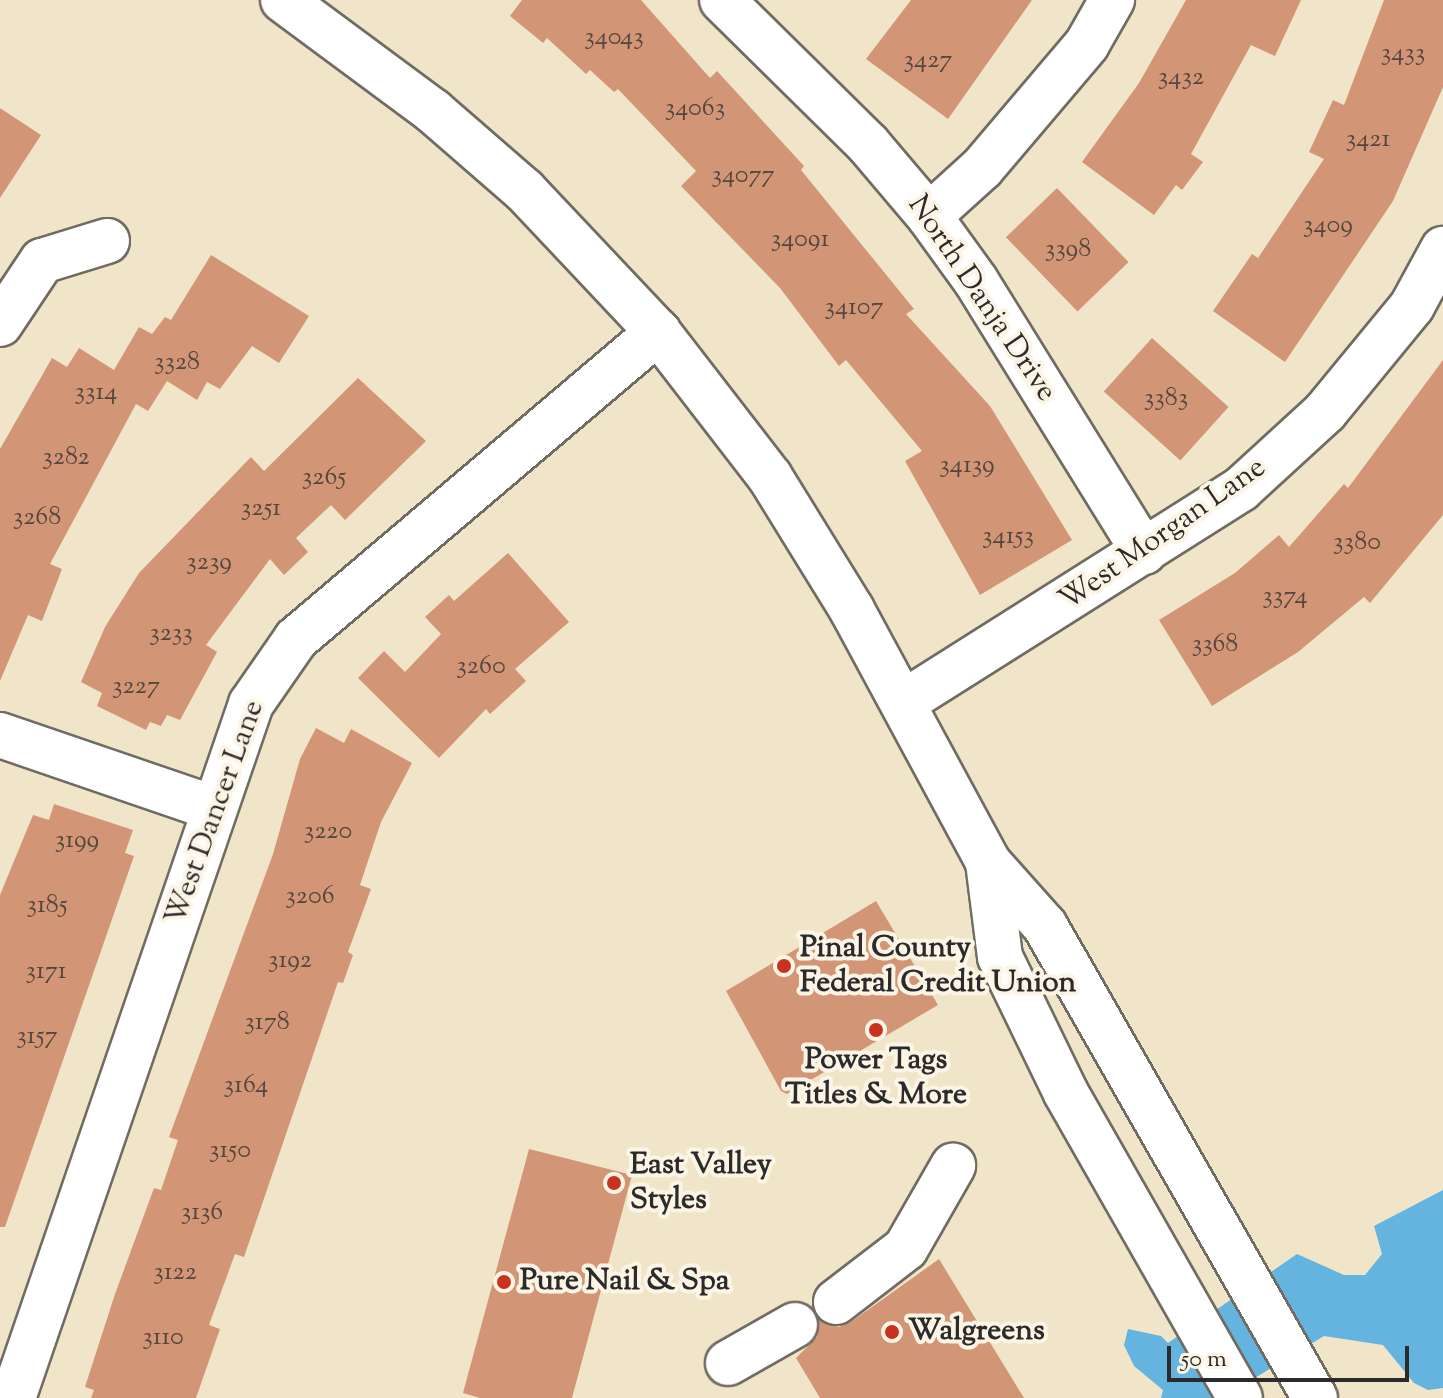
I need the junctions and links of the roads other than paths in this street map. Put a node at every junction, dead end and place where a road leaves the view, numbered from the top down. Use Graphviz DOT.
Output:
graph roads {
  1 [pos="283,0"];
  2 [pos="722,0"];
  3 [pos="1112,0"];
  4 [pos="929,216"];
  5 [pos="107,241"];
  6 [pos="1443,249"];
  7 [pos="0,324"];
  8 [pos="658,332"];
  9 [pos="1144,552"];
  10 [pos="904,702"];
  11 [pos="0,735"];
  12 [pos="213,808"];
  13 [pos="988,862"];
  14 [pos="953,1166"];
  15 [pos="836,1302"];
  16 [pos="795,1325"];
  17 [pos="728,1363"];
  18 [pos="13,1398"];
  19 [pos="1240,1398"];
  20 [pos="1315,1398"];
  1 -- 8 [label="street"];
  2 -- 4 [label="street, North Danja Drive"];
  3 -- 4 [label="street"];
  4 -- 9 [label="street, North Danja Drive"];
  5 -- 7 [label="street"];
  6 -- 9 [label="street, West Morgan Lane"];
  8 -- 10 [label="street"];
  8 -- 12 [label="street, West Dancer Lane"];
  9 -- 10 [label="street, West Morgan Lane"];
  10 -- 13 [label="street"];
  11 -- 12 [label="street"];
  12 -- 18 [label="street, West Dancer Lane"];
  13 -- 19 [label="street"];
  13 -- 20 [label="street"];
  14 -- 15 [label="street"];
  16 -- 17 [label="street"];
}
